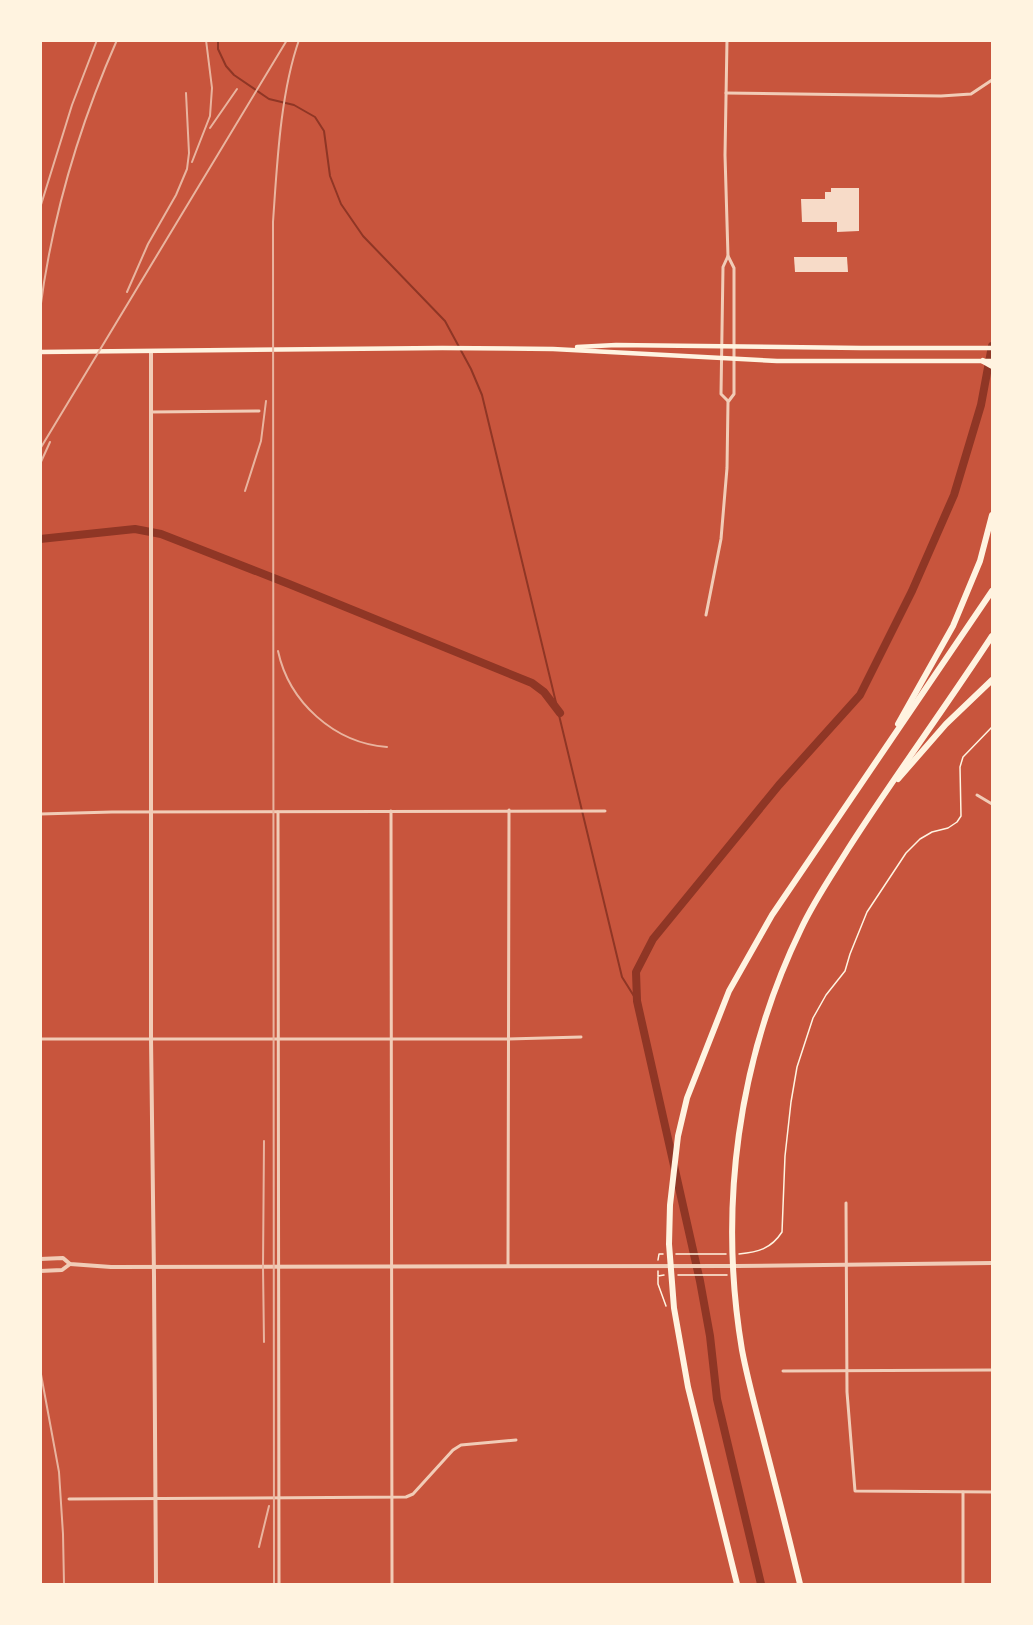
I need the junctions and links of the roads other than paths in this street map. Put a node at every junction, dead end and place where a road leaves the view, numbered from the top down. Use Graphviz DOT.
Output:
graph roads {
  1 [pos="727,40"];
  2 [pos="993,80"];
  3 [pos="726,93"];
  4 [pos="728,256"];
  5 [pos="722,347"];
  6 [pos="734,347"];
  7 [pos="993,348"];
  8 [pos="553,349"];
  9 [pos="151,351"];
  10 [pos="40,352"];
  11 [pos="722,358"];
  12 [pos="734,359"];
  13 [pos="983,361"];
  14 [pos="993,361"];
  15 [pos="993,366"];
  16 [pos="728,402"];
  17 [pos="259,411"];
  18 [pos="151,412"];
  19 [pos="993,515"];
  20 [pos="993,591"];
  21 [pos="706,615"];
  22 [pos="993,636"];
  23 [pos="993,680"];
  24 [pos="876,761"];
  25 [pos="977,795"];
  26 [pos="993,804"];
  27 [pos="876,805"];
  28 [pos="508,810"];
  29 [pos="391,811"];
  30 [pos="605,811"];
  31 [pos="152,812"];
  32 [pos="278,812"];
  33 [pos="40,814"];
  34 [pos="581,1036"];
  35 [pos="151,1039"];
  36 [pos="279,1039"];
  37 [pos="391,1039"];
  38 [pos="507,1039"];
  39 [pos="40,1040"];
  40 [pos="846,1203"];
  41 [pos="40,1259"];
  42 [pos="993,1263"];
  43 [pos="70,1264"];
  44 [pos="847,1264"];
  45 [pos="391,1266"];
  46 [pos="508,1266"];
  47 [pos="154,1267"];
  48 [pos="277,1267"];
  49 [pos="40,1271"];
  50 [pos="993,1370"];
  51 [pos="783,1371"];
  52 [pos="847,1371"];
  53 [pos="516,1440"];
  54 [pos="963,1492"];
  55 [pos="993,1492"];
  56 [pos="279,1498"];
  57 [pos="392,1498"];
  58 [pos="69,1499"];
  59 [pos="156,1499"];
  60 [pos="156,1584"];
  61 [pos="279,1584"];
  62 [pos="392,1584"];
  63 [pos="737,1584"];
  64 [pos="800,1584"];
  65 [pos="963,1584"];
  1 -- 3 [label="street"];
  2 -- 3 [label="street"];
  3 -- 4 [label="street"];
  4 -- 5 [label="street"];
  4 -- 6 [label="street"];
  5 -- 6 [label="main road"];
  5 -- 8 [label="main road"];
  5 -- 11 [label="street"];
  6 -- 7 [label="main road"];
  6 -- 12 [label="street"];
  8 -- 9 [label="main road"];
  8 -- 11 [label="main road"];
  9 -- 10 [label="main road"];
  9 -- 18 [label="street"];
  11 -- 12 [label="main road"];
  11 -- 16 [label="street"];
  12 -- 13 [label="main road"];
  12 -- 16 [label="street"];
  13 -- 14 [label="main road"];
  13 -- 15 [label="highway"];
  16 -- 21 [label="street"];
  17 -- 18 [label="street"];
  18 -- 31 [label="street"];
  19 -- 24 [label="highway"];
  20 -- 24 [label="highway"];
  22 -- 27 [label="highway"];
  23 -- 27 [label="highway"];
  24 -- 63 [label="highway"];
  25 -- 26 [label="street"];
  27 -- 64 [label="highway"];
  28 -- 29 [label="street"];
  28 -- 30 [label="street"];
  28 -- 38 [label="street"];
  29 -- 32 [label="street"];
  29 -- 37 [label="street"];
  31 -- 32 [label="street"];
  31 -- 33 [label="street"];
  31 -- 35 [label="street"];
  32 -- 36 [label="street"];
  34 -- 38 [label="street"];
  35 -- 36 [label="street"];
  35 -- 39 [label="street"];
  35 -- 47 [label="street"];
  36 -- 37 [label="street"];
  36 -- 48 [label="street"];
  37 -- 38 [label="street"];
  37 -- 45 [label="street"];
  38 -- 46 [label="street"];
  40 -- 44 [label="street"];
  41 -- 43 [label="street"];
  42 -- 44 [label="street"];
  43 -- 47 [label="street"];
  43 -- 49 [label="street"];
  44 -- 46 [label="street"];
  44 -- 52 [label="street"];
  45 -- 46 [label="street"];
  45 -- 48 [label="street"];
  45 -- 57 [label="street"];
  47 -- 48 [label="street"];
  47 -- 59 [label="street"];
  48 -- 56 [label="street"];
  50 -- 52 [label="street"];
  51 -- 52 [label="street"];
  52 -- 54 [label="street"];
  53 -- 57 [label="street"];
  54 -- 55 [label="street"];
  54 -- 65 [label="street"];
  56 -- 57 [label="street"];
  56 -- 59 [label="street"];
  56 -- 61 [label="street"];
  57 -- 62 [label="street"];
  58 -- 59 [label="street"];
  59 -- 60 [label="street"];
}
